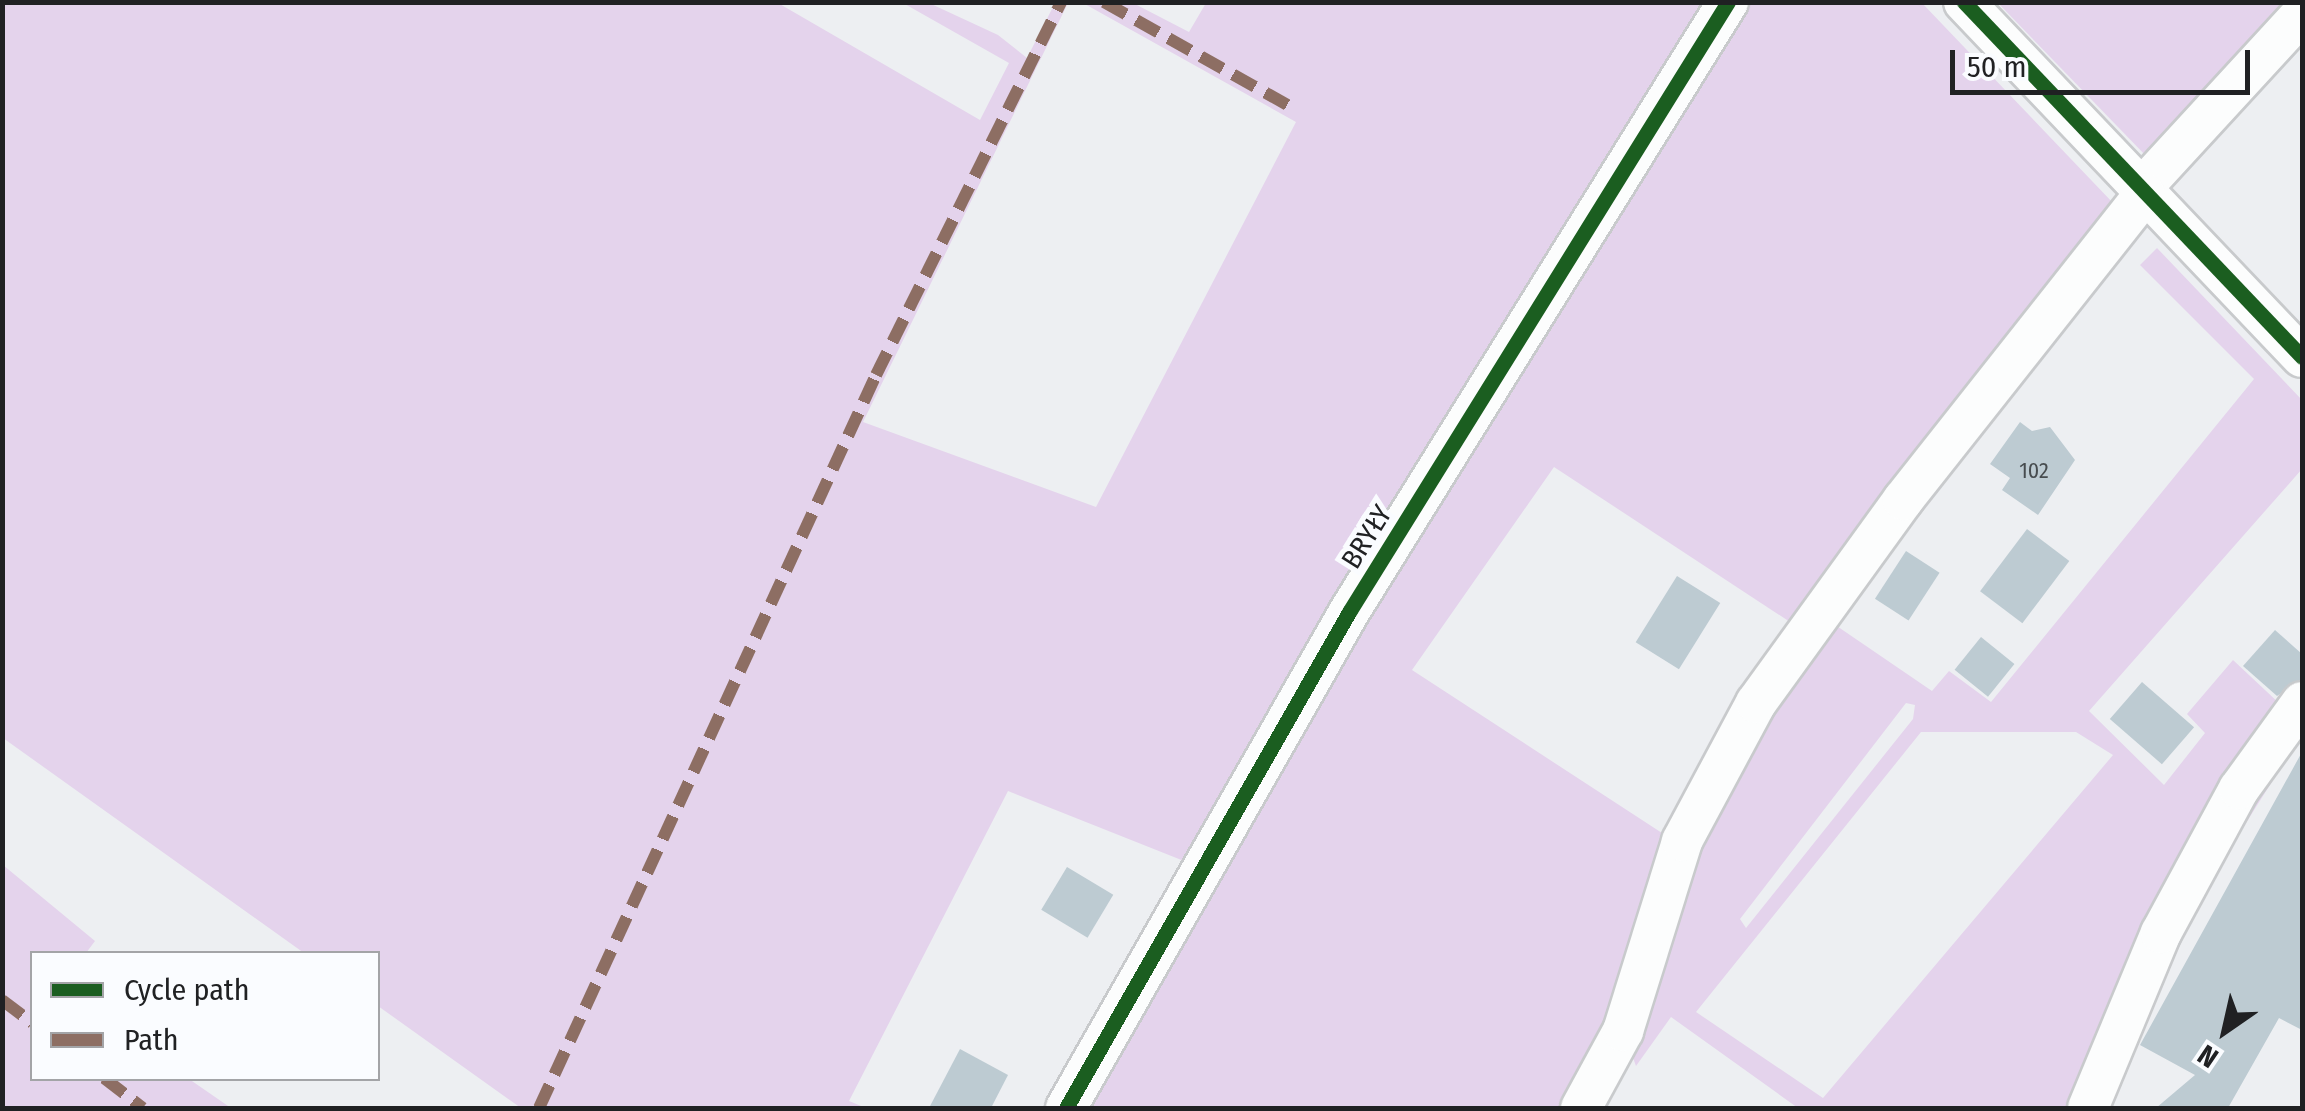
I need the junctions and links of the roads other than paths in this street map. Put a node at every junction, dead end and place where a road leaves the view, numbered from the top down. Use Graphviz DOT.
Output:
graph roads {
  1 [pos="1728,2"];
  2 [pos="1964,2"];
  3 [pos="2302,14"];
  4 [pos="2143,192"];
  5 [pos="2302,358"];
  6 [pos="2302,702"];
  7 [pos="1066,1108"];
  8 [pos="1581,1108"];
  9 [pos="2088,1108"];
  1 -- 7 [label="street, BRYŁY"];
  2 -- 4 [label="street"];
  3 -- 4 [label="street"];
  4 -- 5 [label="street"];
  4 -- 8 [label="street"];
  6 -- 9 [label="street"];
}
